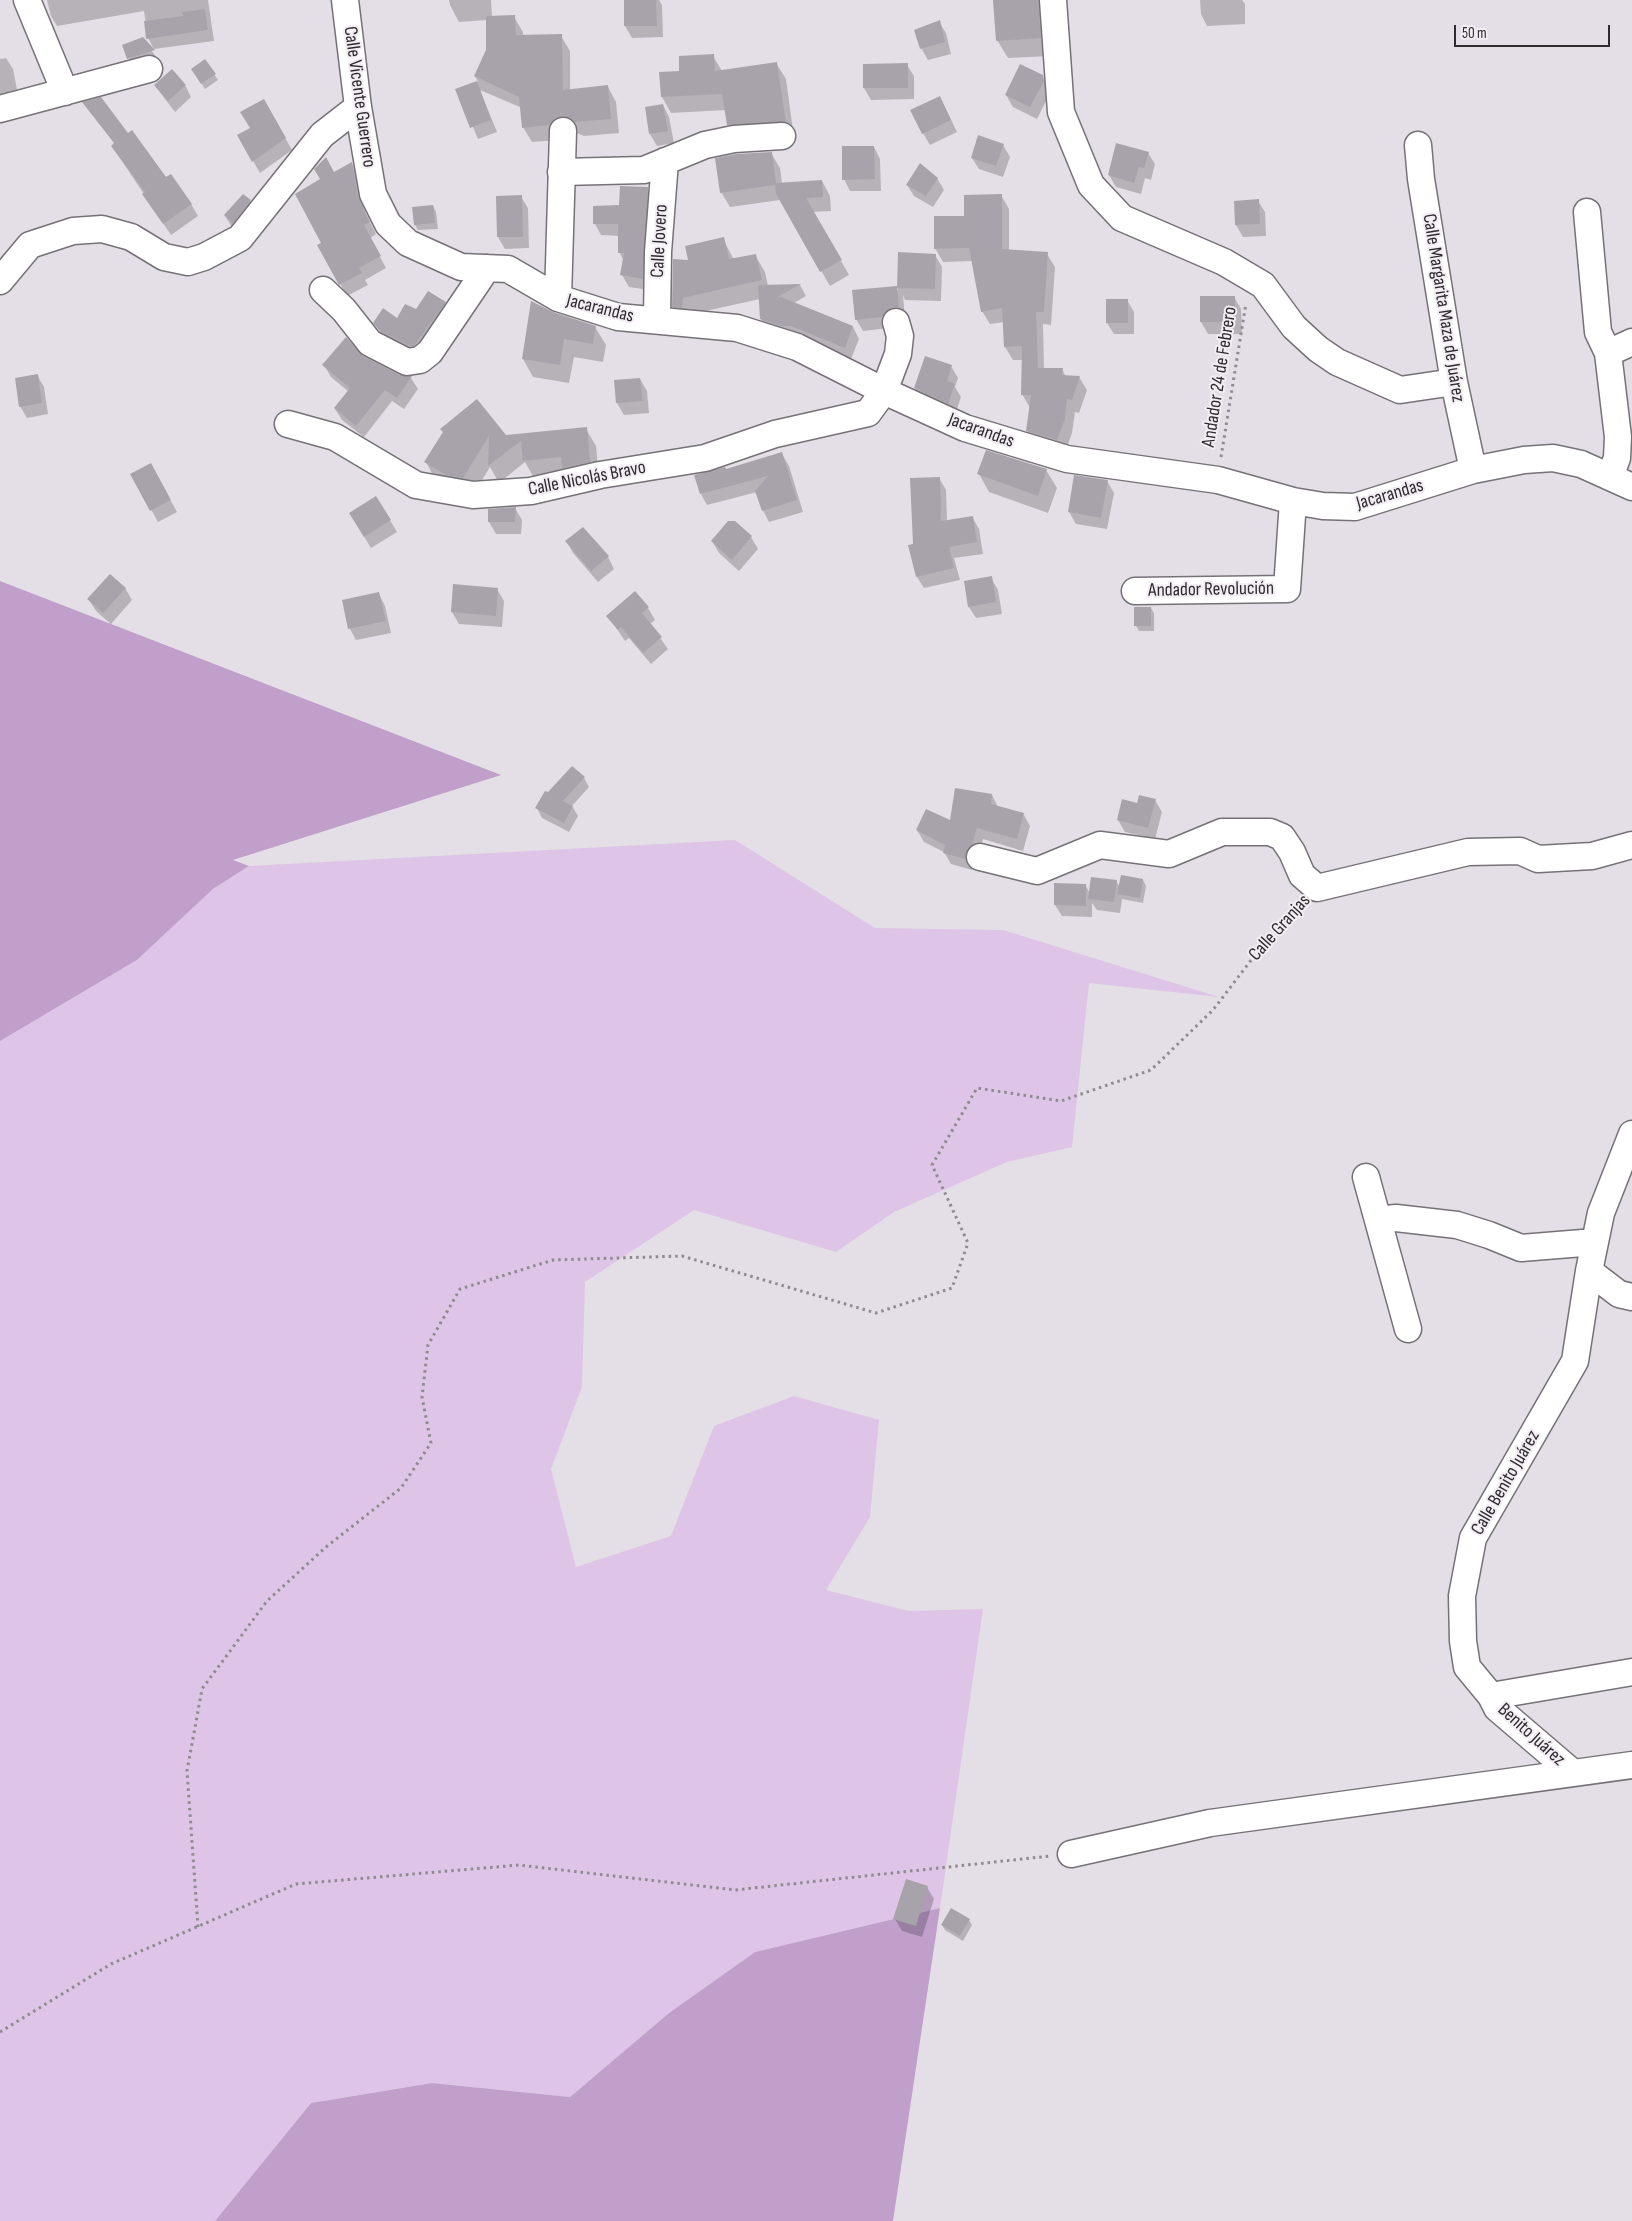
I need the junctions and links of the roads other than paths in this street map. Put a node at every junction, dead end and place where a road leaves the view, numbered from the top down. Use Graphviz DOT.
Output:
graph roads {
  1 [pos="27,0"];
  2 [pos="345,0"];
  3 [pos="1053,0"];
  4 [pos="149,69"];
  5 [pos="65,92"];
  6 [pos="358,107"];
  7 [pos="0,109"];
  8 [pos="563,131"];
  9 [pos="782,136"];
  10 [pos="1418,145"];
  11 [pos="665,161"];
  12 [pos="562,172"];
  13 [pos="373,194"];
  14 [pos="1587,212"];
  15 [pos="487,268"];
  16 [pos="0,280"];
  17 [pos="323,290"];
  18 [pos="558,298"];
  19 [pos="657,320"];
  20 [pos="896,322"];
  21 [pos="1632,342"];
  22 [pos="1608,353"];
  23 [pos="1454,382"];
  24 [pos="884,391"];
  25 [pos="288,424"];
  26 [pos="1473,470"];
  27 [pos="1621,482"];
  28 [pos="1293,501"];
  29 [pos="1135,591"];
  30 [pos="1632,845"];
  31 [pos="980,857"];
  32 [pos="1632,1134"];
  33 [pos="1366,1177"];
  34 [pos="1378,1220"];
  35 [pos="1595,1242"];
  36 [pos="1589,1271"];
  37 [pos="1632,1298"];
  38 [pos="1408,1329"];
  39 [pos="1632,1672"];
  40 [pos="1491,1696"];
  41 [pos="1632,1765"];
  42 [pos="1574,1773"];
  43 [pos="1071,1854"];
  1 -- 5 [label="street"];
  2 -- 6 [label="street, Calle Vicente Guerrero"];
  3 -- 23 [label="street"];
  4 -- 5 [label="street"];
  5 -- 7 [label="street"];
  6 -- 13 [label="street, Calle Vicente Guerrero"];
  6 -- 16 [label="street"];
  8 -- 12 [label="street"];
  9 -- 11 [label="street"];
  10 -- 23 [label="street, Calle Margarita Maza de Juárez"];
  11 -- 12 [label="street"];
  11 -- 19 [label="street, Calle Jovero"];
  12 -- 18 [label="street"];
  13 -- 15 [label="street, Jacarandas"];
  14 -- 22 [label="street"];
  15 -- 17 [label="street"];
  15 -- 18 [label="street, Jacarandas"];
  18 -- 19 [label="street, Jacarandas"];
  19 -- 24 [label="street, Jacarandas"];
  20 -- 24 [label="street, Calle Nicolás Bravo"];
  21 -- 22 [label="street"];
  22 -- 27 [label="street"];
  23 -- 26 [label="street, Calle Margarita Maza de Juárez"];
  24 -- 25 [label="street, Calle Nicolás Bravo"];
  24 -- 28 [label="street, Jacarandas"];
  26 -- 27 [label="street, Jacarandas"];
  26 -- 28 [label="street, Jacarandas"];
  28 -- 29 [label="street, Andador Revolución"];
  30 -- 31 [label="street, Calle Granjas"];
  32 -- 35 [label="street, Calle Benito Juárez"];
  33 -- 34 [label="street"];
  34 -- 35 [label="street"];
  34 -- 38 [label="street"];
  35 -- 36 [label="street, Calle Benito Juárez"];
  36 -- 37 [label="street"];
  36 -- 40 [label="street, Calle Benito Juárez"];
  39 -- 40 [label="street"];
  40 -- 42 [label="street, Benito Juárez"];
  41 -- 42 [label="street"];
  42 -- 43 [label="street"];
}
